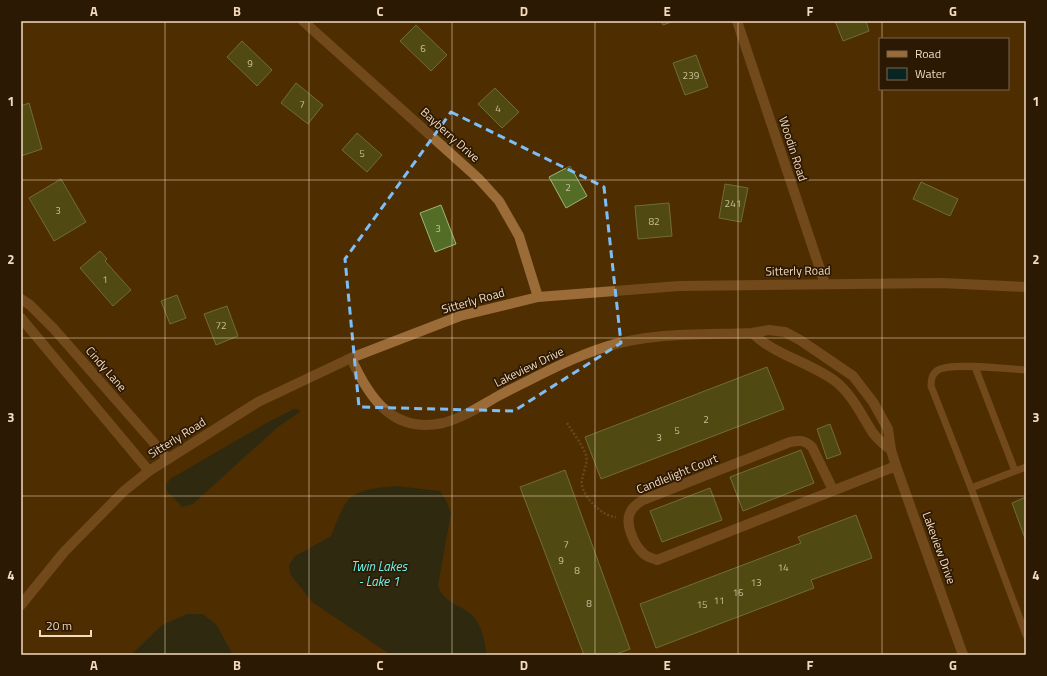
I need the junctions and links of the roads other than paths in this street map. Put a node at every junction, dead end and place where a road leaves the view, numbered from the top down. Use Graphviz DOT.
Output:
graph roads {
  1 [pos="303,21"];
  2 [pos="737,21"];
  3 [pos="825,284"];
  4 [pos="1026,287"];
  5 [pos="538,297"];
  6 [pos="21,299"];
  7 [pos="21,318"];
  8 [pos="752,333"];
  9 [pos="351,358"];
  10 [pos="975,367"];
  11 [pos="1026,370"];
  12 [pos="891,450"];
  13 [pos="168,459"];
  14 [pos="896,466"];
  15 [pos="1026,467"];
  16 [pos="149,471"];
  17 [pos="1015,471"];
  18 [pos="971,488"];
  19 [pos="833,490"];
  20 [pos="21,605"];
  21 [pos="1026,635"];
  22 [pos="963,655"];
  1 -- 5 [label="street, Bayberry Drive"];
  2 -- 3 [label="street, Woodin Road"];
  3 -- 4 [label="street, Sitterly Road"];
  3 -- 5 [label="street, Sitterly Road"];
  5 -- 9 [label="street, Sitterly Road"];
  6 -- 13 [label="street, Cindy Lane"];
  7 -- 16 [label="street"];
  8 -- 9 [label="street, Lakeview Drive"];
  8 -- 12 [label="street, Lakeview Drive"];
  8 -- 12 [label="street, Lakeview Drive"];
  9 -- 13 [label="street, Sitterly Road"];
  10 -- 11 [label="lane"];
  10 -- 17 [label="lane"];
  10 -- 18 [label="lane"];
  12 -- 14 [label="street, Lakeview Drive"];
  13 -- 16 [label="street, Sitterly Road"];
  14 -- 19 [label="street"];
  14 -- 22 [label="street, Lakeview Drive"];
  15 -- 17 [label="lane"];
  16 -- 20 [label="street, Sitterly Road"];
  17 -- 18 [label="lane"];
  18 -- 21 [label="lane"];
  19 -- 19 [label="street, Candlelight Court"];
}
